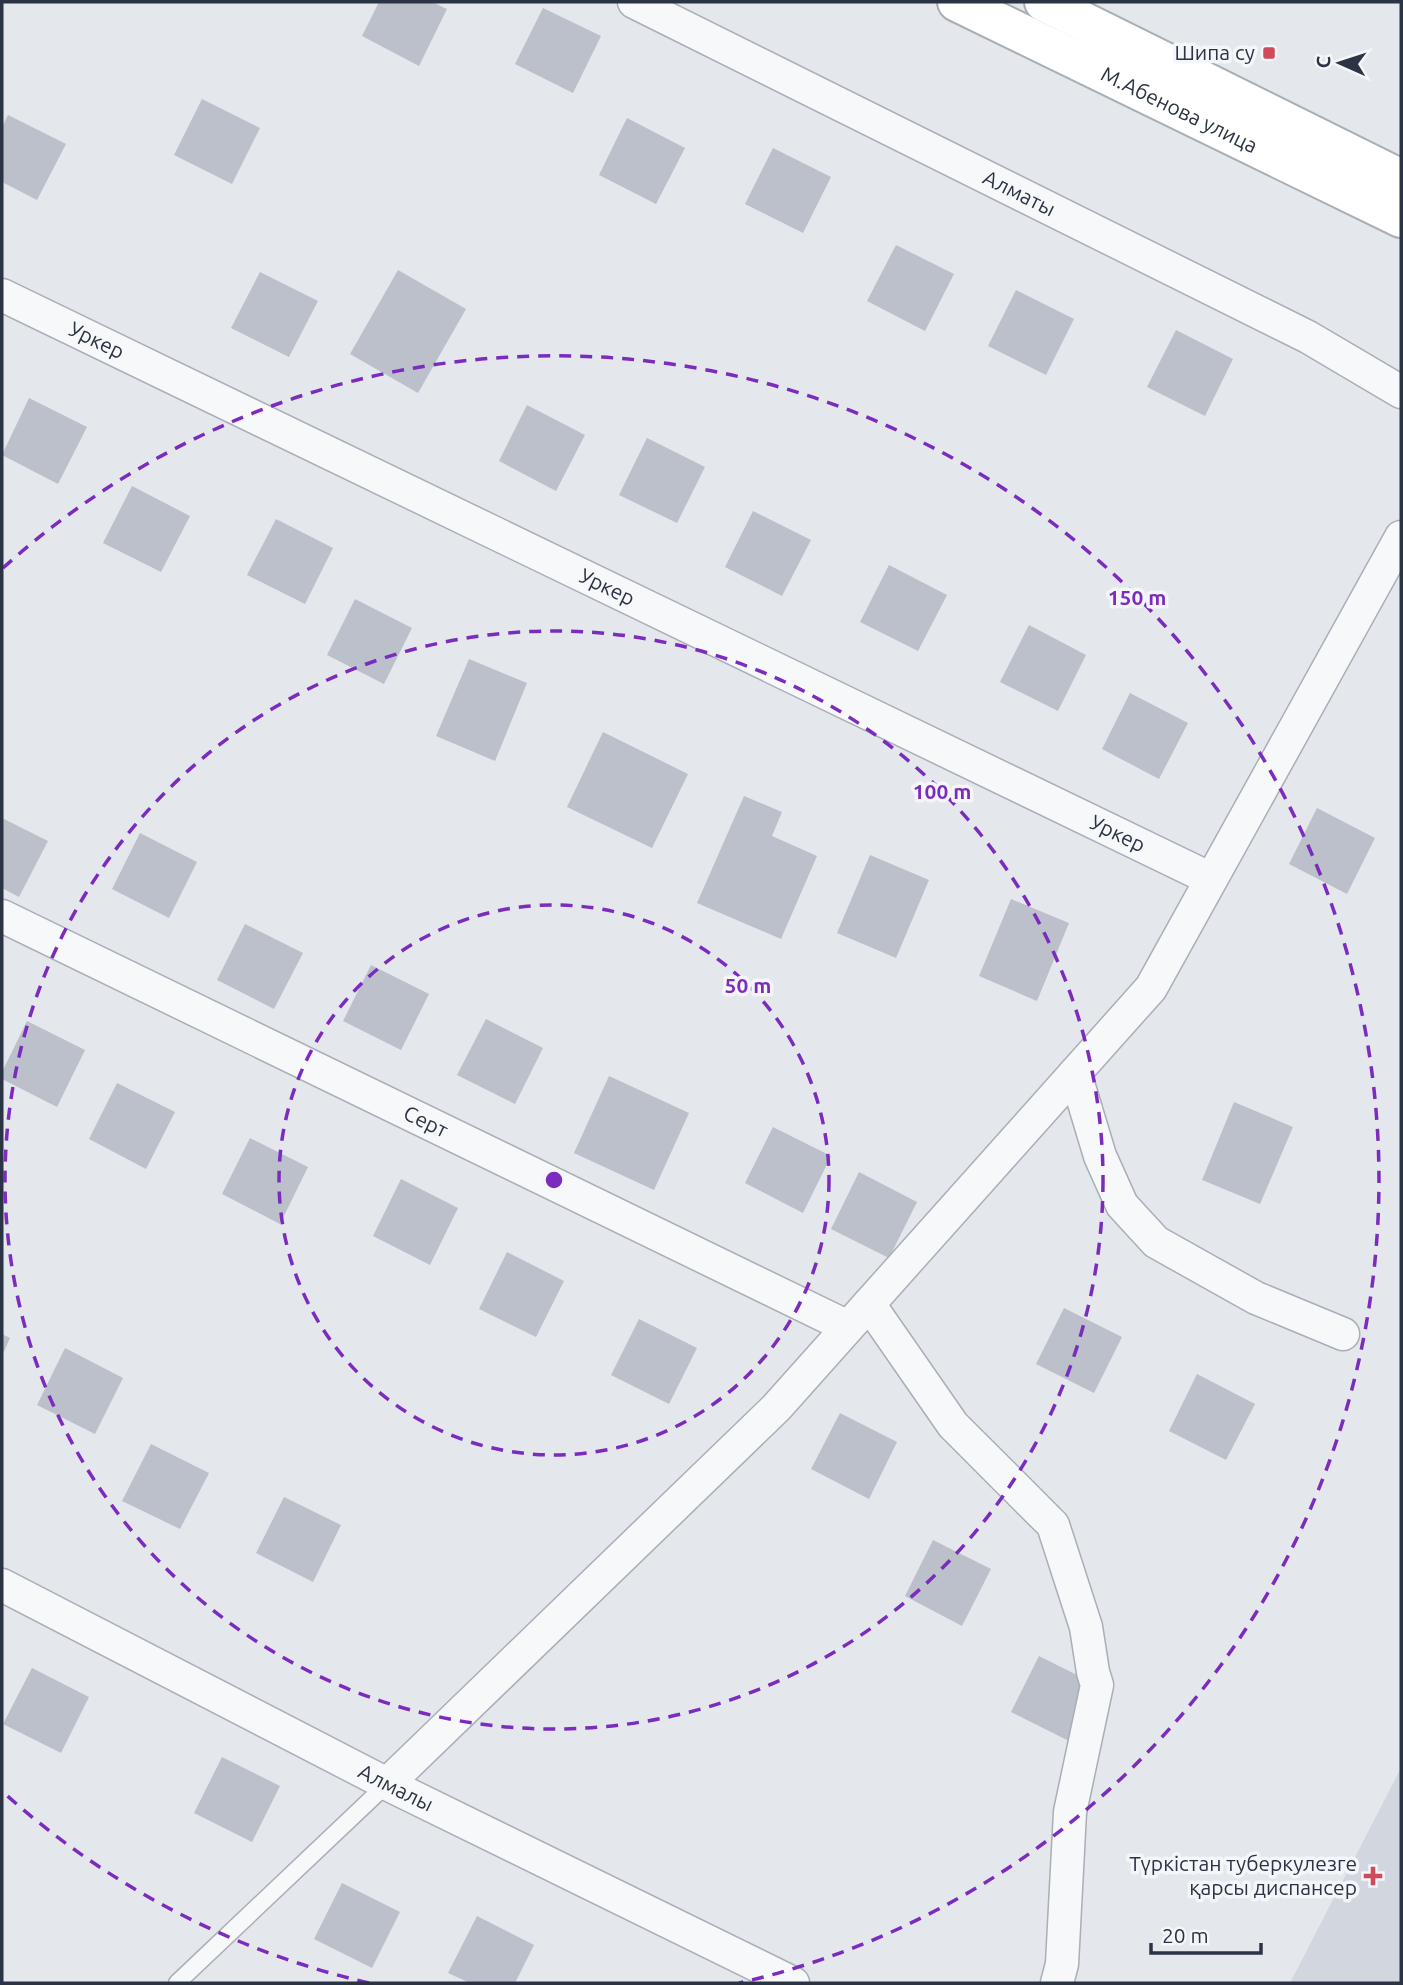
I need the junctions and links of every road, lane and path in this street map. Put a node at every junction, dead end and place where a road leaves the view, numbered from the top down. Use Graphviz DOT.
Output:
graph roads {
  1 [pos="634,2"];
  2 [pos="957,2"];
  3 [pos="1044,2"];
  4 [pos="1401,179"];
  5 [pos="1401,218"];
  6 [pos="2,295"];
  7 [pos="1401,392"];
  8 [pos="1401,537"];
  9 [pos="1211,879"];
  10 [pos="2,916"];
  11 [pos="1075,1073"];
  12 [pos="858,1315"];
  13 [pos="1343,1334"];
  14 [pos="2,1585"];
  15 [pos="387,1784"];
  16 [pos="177,1983"];
  17 [pos="793,1983"];
  18 [pos="1057,1983"];
  1 -- 7 [label="street, Алматы"];
  2 -- 5 [label="main road, М.Абенова улица"];
  3 -- 4 [label="main road, М.Абенова улица"];
  6 -- 9 [label="street, Уркер"];
  8 -- 9 [label="street"];
  9 -- 11 [label="street"];
  10 -- 12 [label="street, Серт"];
  11 -- 12 [label="street"];
  11 -- 13 [label="street"];
  12 -- 15 [label="street"];
  12 -- 18 [label="street"];
  14 -- 15 [label="street, Алмалы"];
  15 -- 16 [label="lane"];
  15 -- 17 [label="street, Алмалы"];
}
